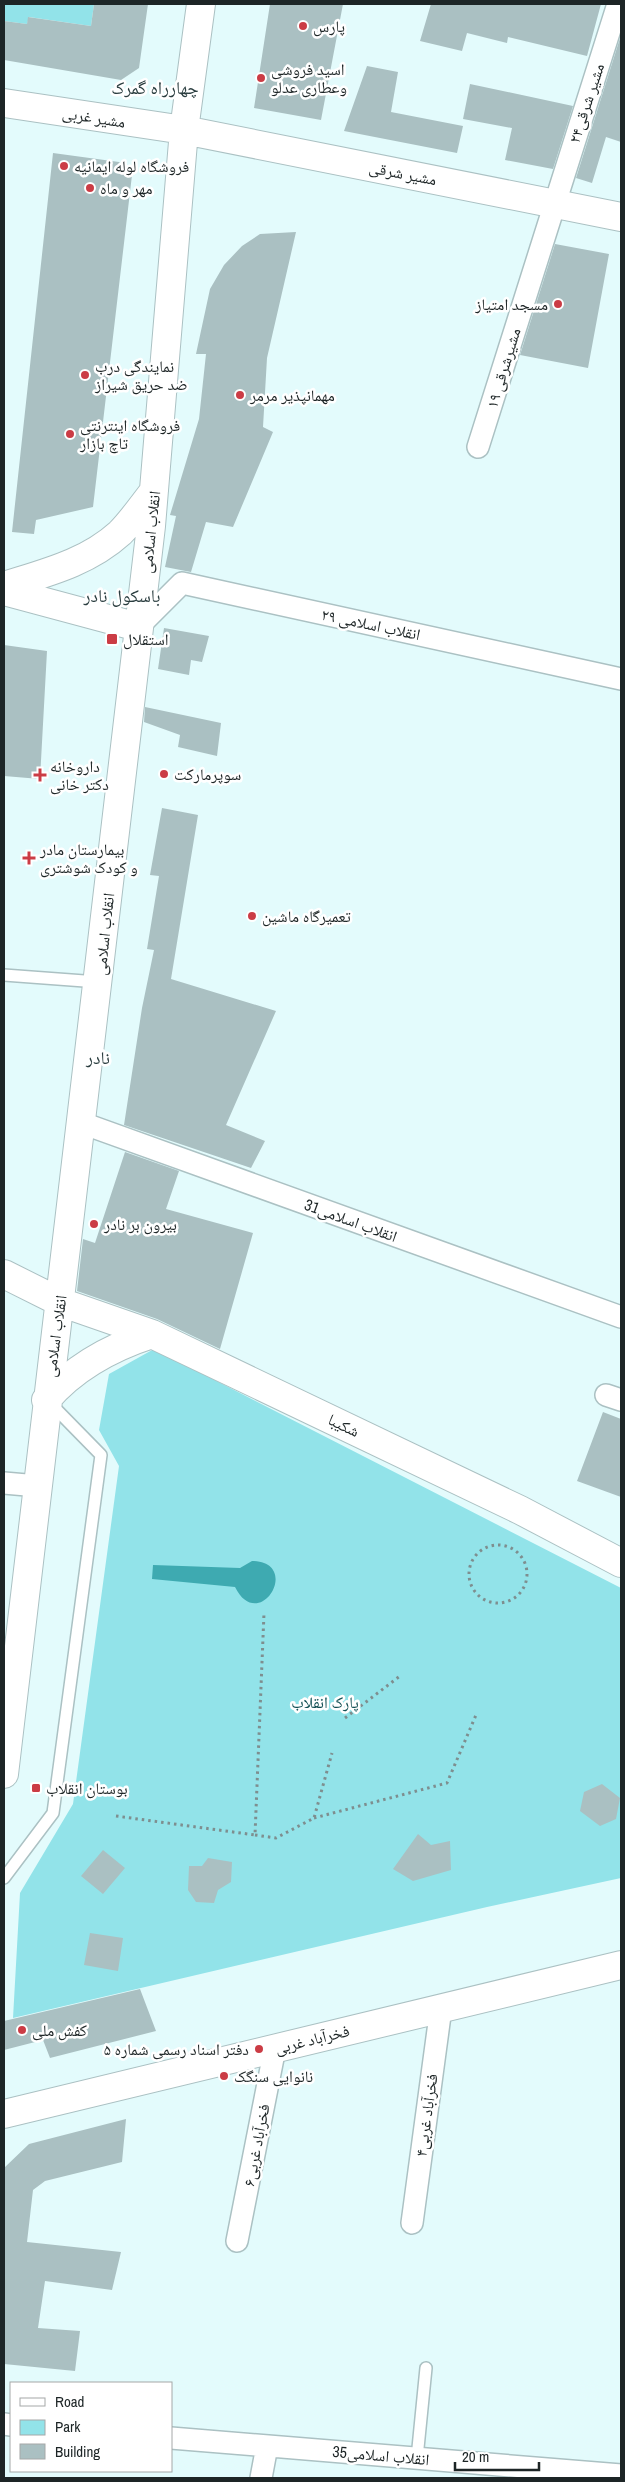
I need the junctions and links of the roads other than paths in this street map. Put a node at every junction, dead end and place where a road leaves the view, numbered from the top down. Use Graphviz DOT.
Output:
graph roads {
  1 [pos="201,4"];
  2 [pos="618,4"];
  3 [pos="4,103"];
  4 [pos="184,130"];
  5 [pos="555,202"];
  6 [pos="621,217"];
  7 [pos="478,447"];
  8 [pos="154,491"];
  9 [pos="4,586"];
  10 [pos="4,591"];
  11 [pos="138,627"];
  12 [pos="621,679"];
  13 [pos="4,975"];
  14 [pos="98,982"];
  15 [pos="82,1123"];
  16 [pos="4,1274"];
  17 [pos="60,1302"];
  18 [pos="621,1317"];
  19 [pos="152,1334"];
  20 [pos="46,1400"];
  21 [pos="4,1483"];
  22 [pos="38,1486"];
  23 [pos="621,1563"];
  24 [pos="8,1695"];
  25 [pos="4,1774"];
  26 [pos="4,1878"];
  27 [pos="621,1965"];
  28 [pos="441,2008"];
  29 [pos="275,2048"];
  30 [pos="4,2114"];
  31 [pos="412,2222"];
  32 [pos="237,2241"];
  33 [pos="426,2368"];
  34 [pos="172,2438"];
  35 [pos="267,2446"];
  36 [pos="417,2458"];
  37 [pos="526,2473"];
  38 [pos="621,2475"];
  39 [pos="261,2478"];
  1 -- 4 [label="main road, انقلاب اسلامی"];
  2 -- 5 [label="street, مشیر شرقی۲۴"];
  3 -- 4 [label="main road, مشیر غربی"];
  4 -- 5 [label="main road, مشیر شرقی"];
  4 -- 8 [label="main road, انقلاب اسلامی"];
  5 -- 6 [label="main road, مشیر شرقی"];
  5 -- 7 [label="street, مشیرشرقی ۱۹"];
  8 -- 9 [label="main road"];
  8 -- 11 [label="main road, انقلاب اسلامی"];
  10 -- 11 [label="main road"];
  11 -- 12 [label="street, انقلاب اسلامی ۲۹"];
  11 -- 14 [label="main road, انقلاب اسلامی"];
  13 -- 14 [label="lane"];
  14 -- 15 [label="main road, انقلاب اسلامی"];
  15 -- 17 [label="main road, انقلاب اسلامی"];
  15 -- 18 [label="street, 31انقلاب اسلامی"];
  16 -- 17 [label="main road, شکیبا"];
  17 -- 19 [label="main road, شکیبا"];
  17 -- 20 [label="main road, انقلاب اسلامی"];
  19 -- 20 [label="main road"];
  19 -- 23 [label="main road, شکیبا"];
  20 -- 22 [label="main road, انقلاب اسلامی"];
  20 -- 26 [label="lane"];
  21 -- 22 [label="street"];
  22 -- 24 [label="main road, انقلاب اسلامی"];
  24 -- 25 [label="main road, انقلاب اسلامی"];
  27 -- 28 [label="main road, فخرآباد غربی"];
  28 -- 29 [label="main road, فخرآباد غربی"];
  28 -- 31 [label="street, ۴فخرآباد غربی"];
  29 -- 30 [label="main road, فخرآباد غربی"];
  29 -- 32 [label="street, ۶فخرآباد غربی"];
  33 -- 36 [label="lane"];
  34 -- 35 [label="street, 35انقلاب اسلامی"];
  35 -- 36 [label="street, 35انقلاب اسلامی"];
  35 -- 39 [label="street"];
  36 -- 37 [label="street, 35انقلاب اسلامی"];
  37 -- 38 [label="street, 35انقلاب اسلامی"];
}
